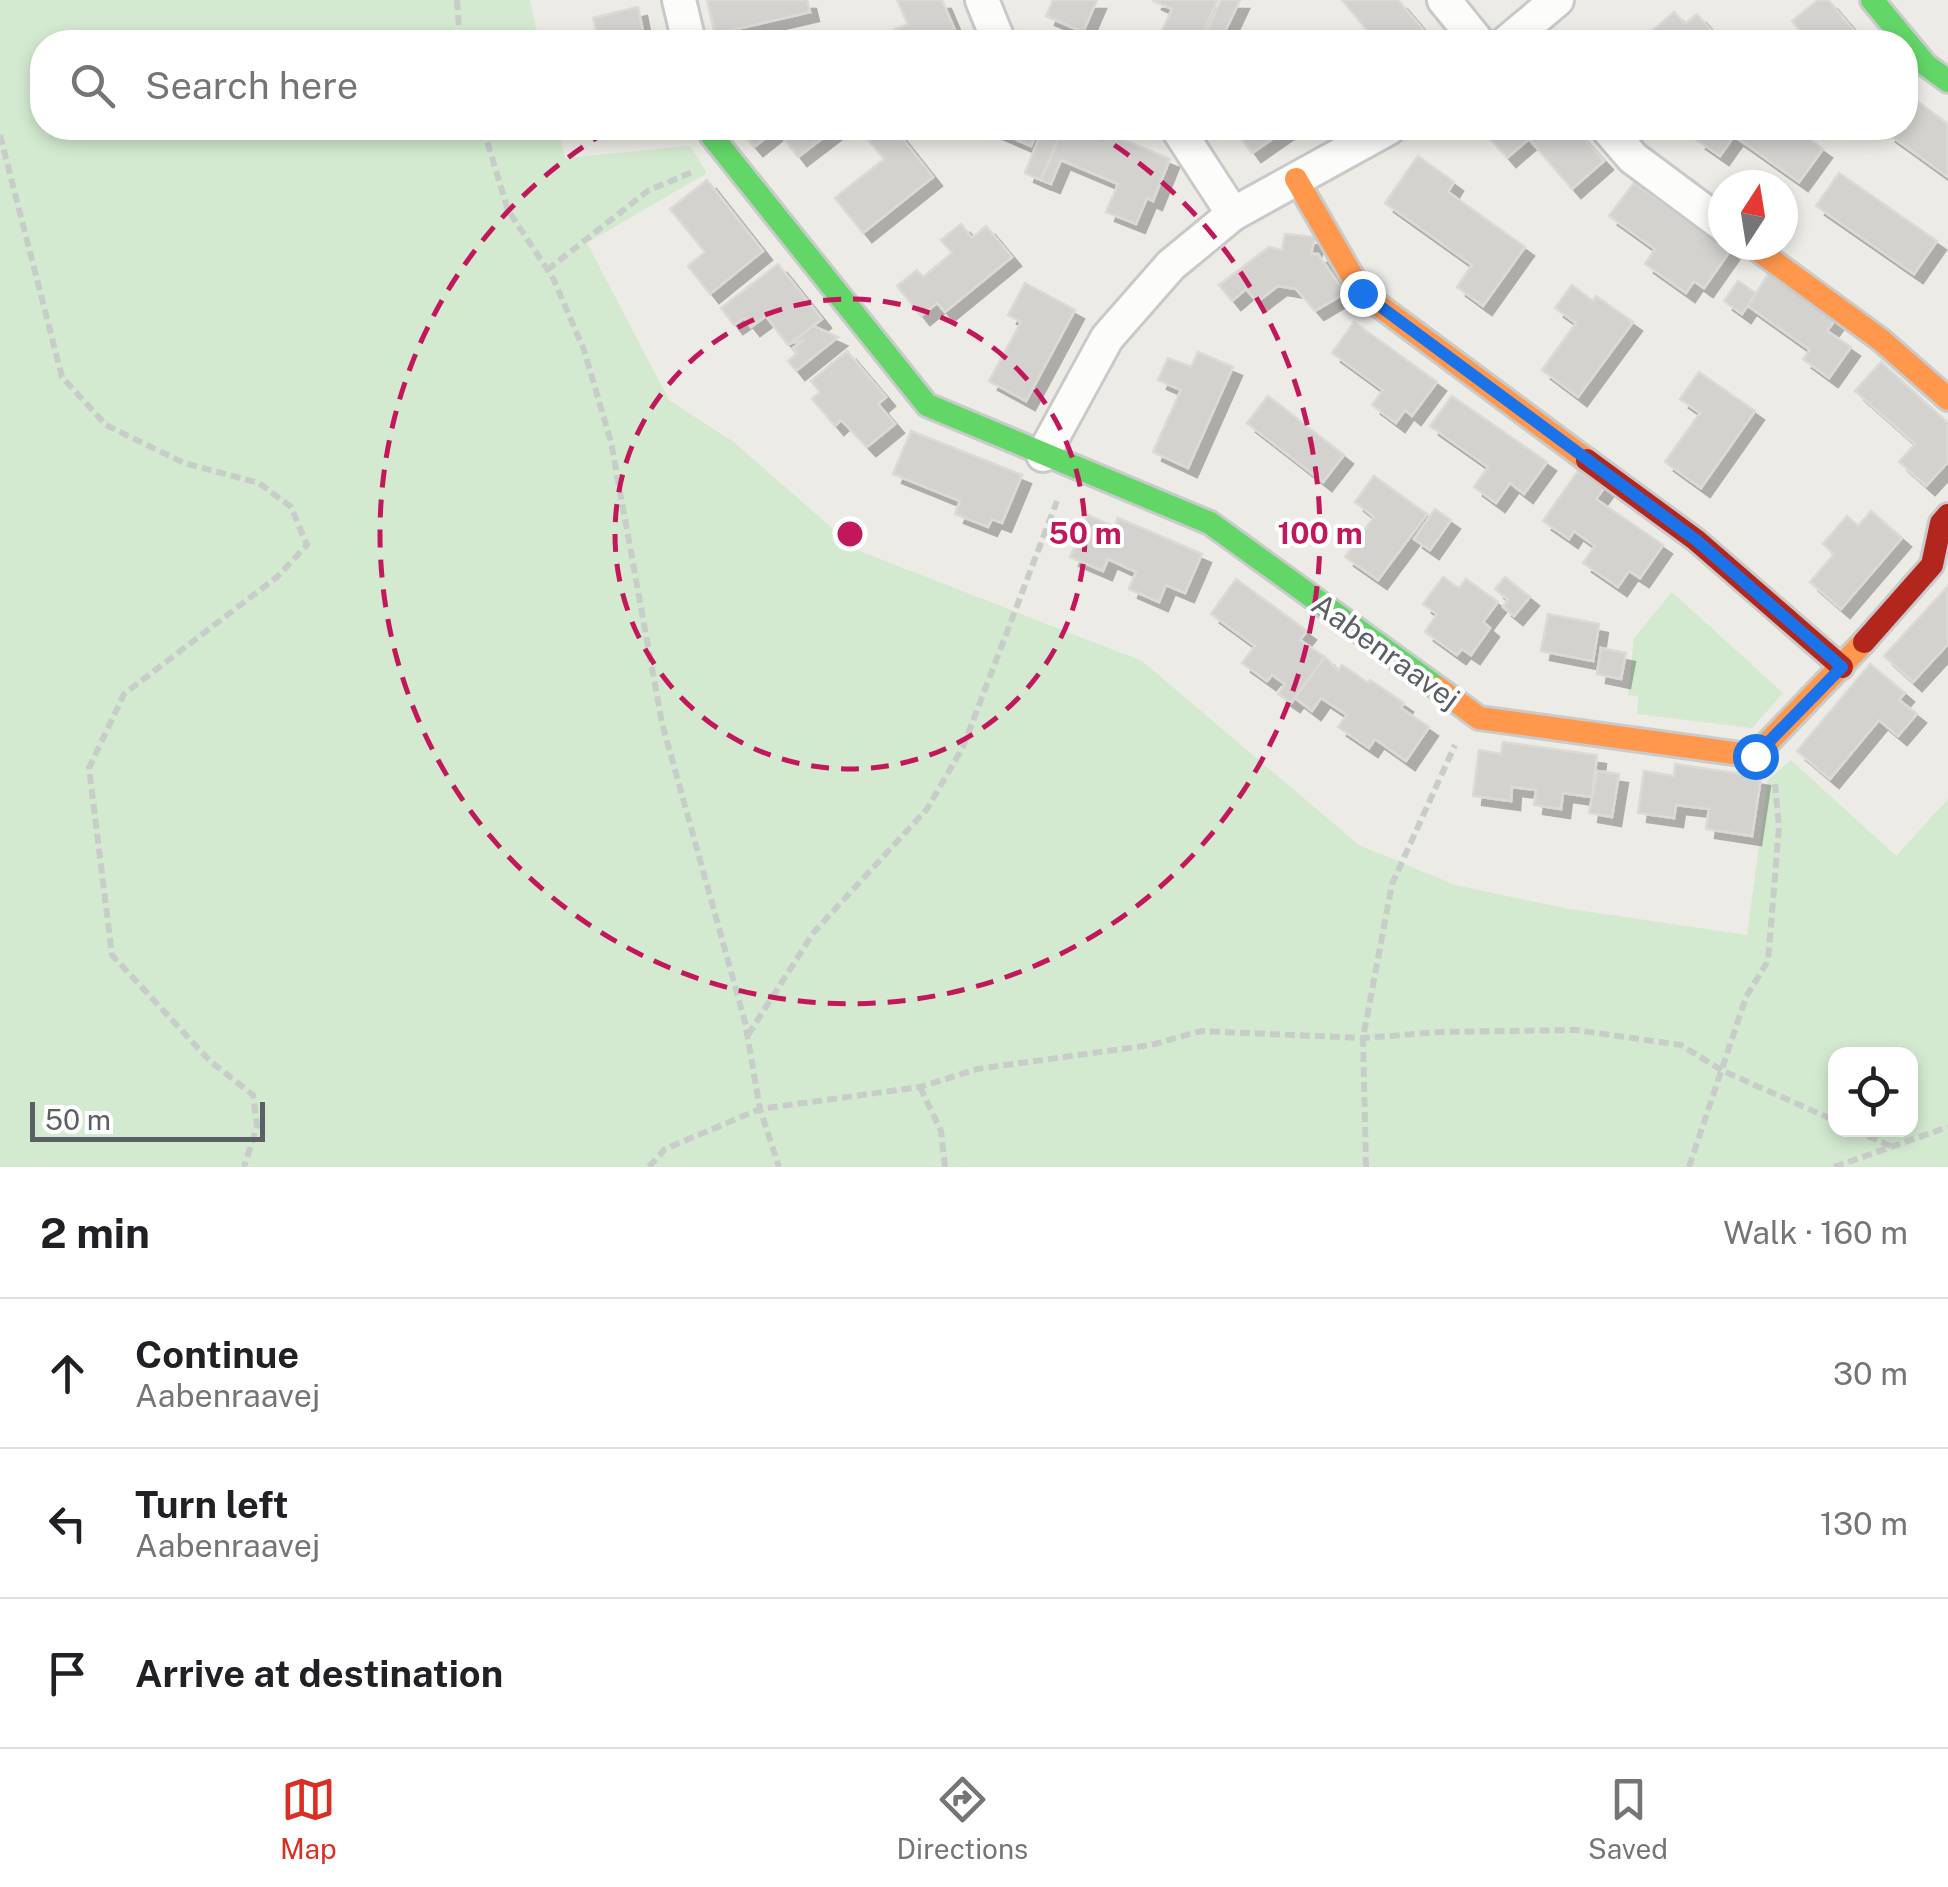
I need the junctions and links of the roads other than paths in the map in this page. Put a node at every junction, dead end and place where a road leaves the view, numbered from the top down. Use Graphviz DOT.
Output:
graph roads {
  1 [pos="679,0"];
  2 [pos="982,0"];
  3 [pos="1444,0"];
  4 [pos="1557,0"];
  5 [pos="1872,0"];
  6 [pos="686,30"];
  7 [pos="994,30"];
  8 [pos="1468,30"];
  9 [pos="1529,30"];
  10 [pos="1897,30"];
  11 [pos="1918,55"];
  12 [pos="1948,81"];
  13 [pos="713,140"];
  14 [pos="1185,140"];
  15 [pos="1367,140"];
  16 [pos="1617,140"];
  17 [pos="1296,179"];
  18 [pos="1708,213"];
  19 [pos="1233,214"];
  20 [pos="1772,260"];
  21 [pos="1948,399"];
  22 [pos="1057,461"];
  23 [pos="1948,515"];
  24 [pos="1842,667"];
  1 -- 6 [label="street"];
  2 -- 7 [label="street"];
  3 -- 8 [label="street"];
  4 -- 9 [label="street"];
  5 -- 10 [label="street"];
  11 -- 12 [label="street"];
  13 -- 22 [label="street, Aabenraavej"];
  14 -- 19 [label="street"];
  15 -- 17 [label="street"];
  16 -- 18 [label="street"];
  17 -- 19 [label="street"];
  17 -- 24 [label="street"];
  19 -- 22 [label="street"];
  20 -- 21 [label="street"];
  22 -- 24 [label="street, Aabenraavej"];
  23 -- 24 [label="street"];
}
